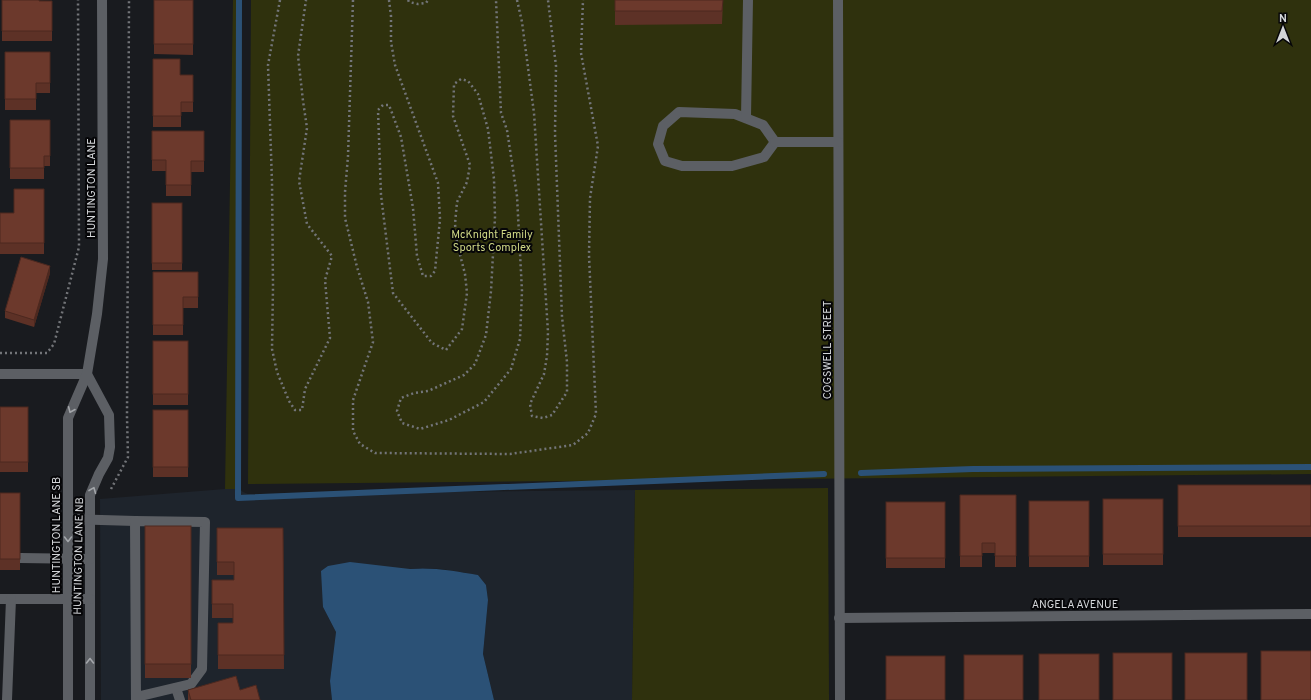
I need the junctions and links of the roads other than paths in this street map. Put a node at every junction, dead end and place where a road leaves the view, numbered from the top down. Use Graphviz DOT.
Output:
graph roads {
  1 [pos="102,0"];
  2 [pos="748,0"];
  3 [pos="838,0"];
  4 [pos="746,117"];
  5 [pos="775,142"];
  6 [pos="838,142"];
  7 [pos="0,374"];
  8 [pos="87,374"];
  9 [pos="68,519"];
  10 [pos="90,519"];
  11 [pos="135,521"];
  12 [pos="20,558"];
  13 [pos="68,560"];
  14 [pos="90,560"];
  15 [pos="0,599"];
  16 [pos="11,599"];
  17 [pos="68,599"];
  18 [pos="90,599"];
  19 [pos="1311,614"];
  20 [pos="839,618"];
  21 [pos="176,688"];
  22 [pos="136,698"];
  23 [pos="7,700"];
  24 [pos="68,700"];
  25 [pos="90,700"];
  26 [pos="180,700"];
  27 [pos="840,700"];
  1 -- 8 [label="street, HUNTINGTON LANE"];
  2 -- 4 [label="street"];
  3 -- 6 [label="street, COGSWELL STREET"];
  4 -- 5 [label="street"];
  4 -- 5 [label="street"];
  5 -- 6 [label="street"];
  6 -- 20 [label="street, COGSWELL STREET"];
  7 -- 8 [label="street"];
  8 -- 9 [label="street, HUNTINGTON LANE SB, one-way"];
  10 -- 8 [label="street, HUNTINGTON LANE NB, one-way"];
  9 -- 10 [label="street"];
  9 -- 13 [label="street, HUNTINGTON LANE SB, one-way"];
  10 -- 11 [label="street"];
  10 -- 14 [label="street, HUNTINGTON LANE NB"];
  11 -- 21 [label="street"];
  11 -- 22 [label="street"];
  12 -- 13 [label="street"];
  13 -- 14 [label="street"];
  13 -- 17 [label="street, HUNTINGTON LANE SB"];
  14 -- 18 [label="street, HUNTINGTON LANE NB"];
  15 -- 16 [label="street"];
  16 -- 17 [label="street"];
  16 -- 23 [label="street"];
  17 -- 18 [label="street"];
  17 -- 24 [label="street, HUNTINGTON LANE SB"];
  25 -- 18 [label="street, HUNTINGTON LANE NB, one-way"];
  19 -- 20 [label="street, ANGELA AVENUE"];
  20 -- 27 [label="street, COGSWELL STREET"];
  21 -- 22 [label="street"];
  21 -- 26 [label="street"];
}
